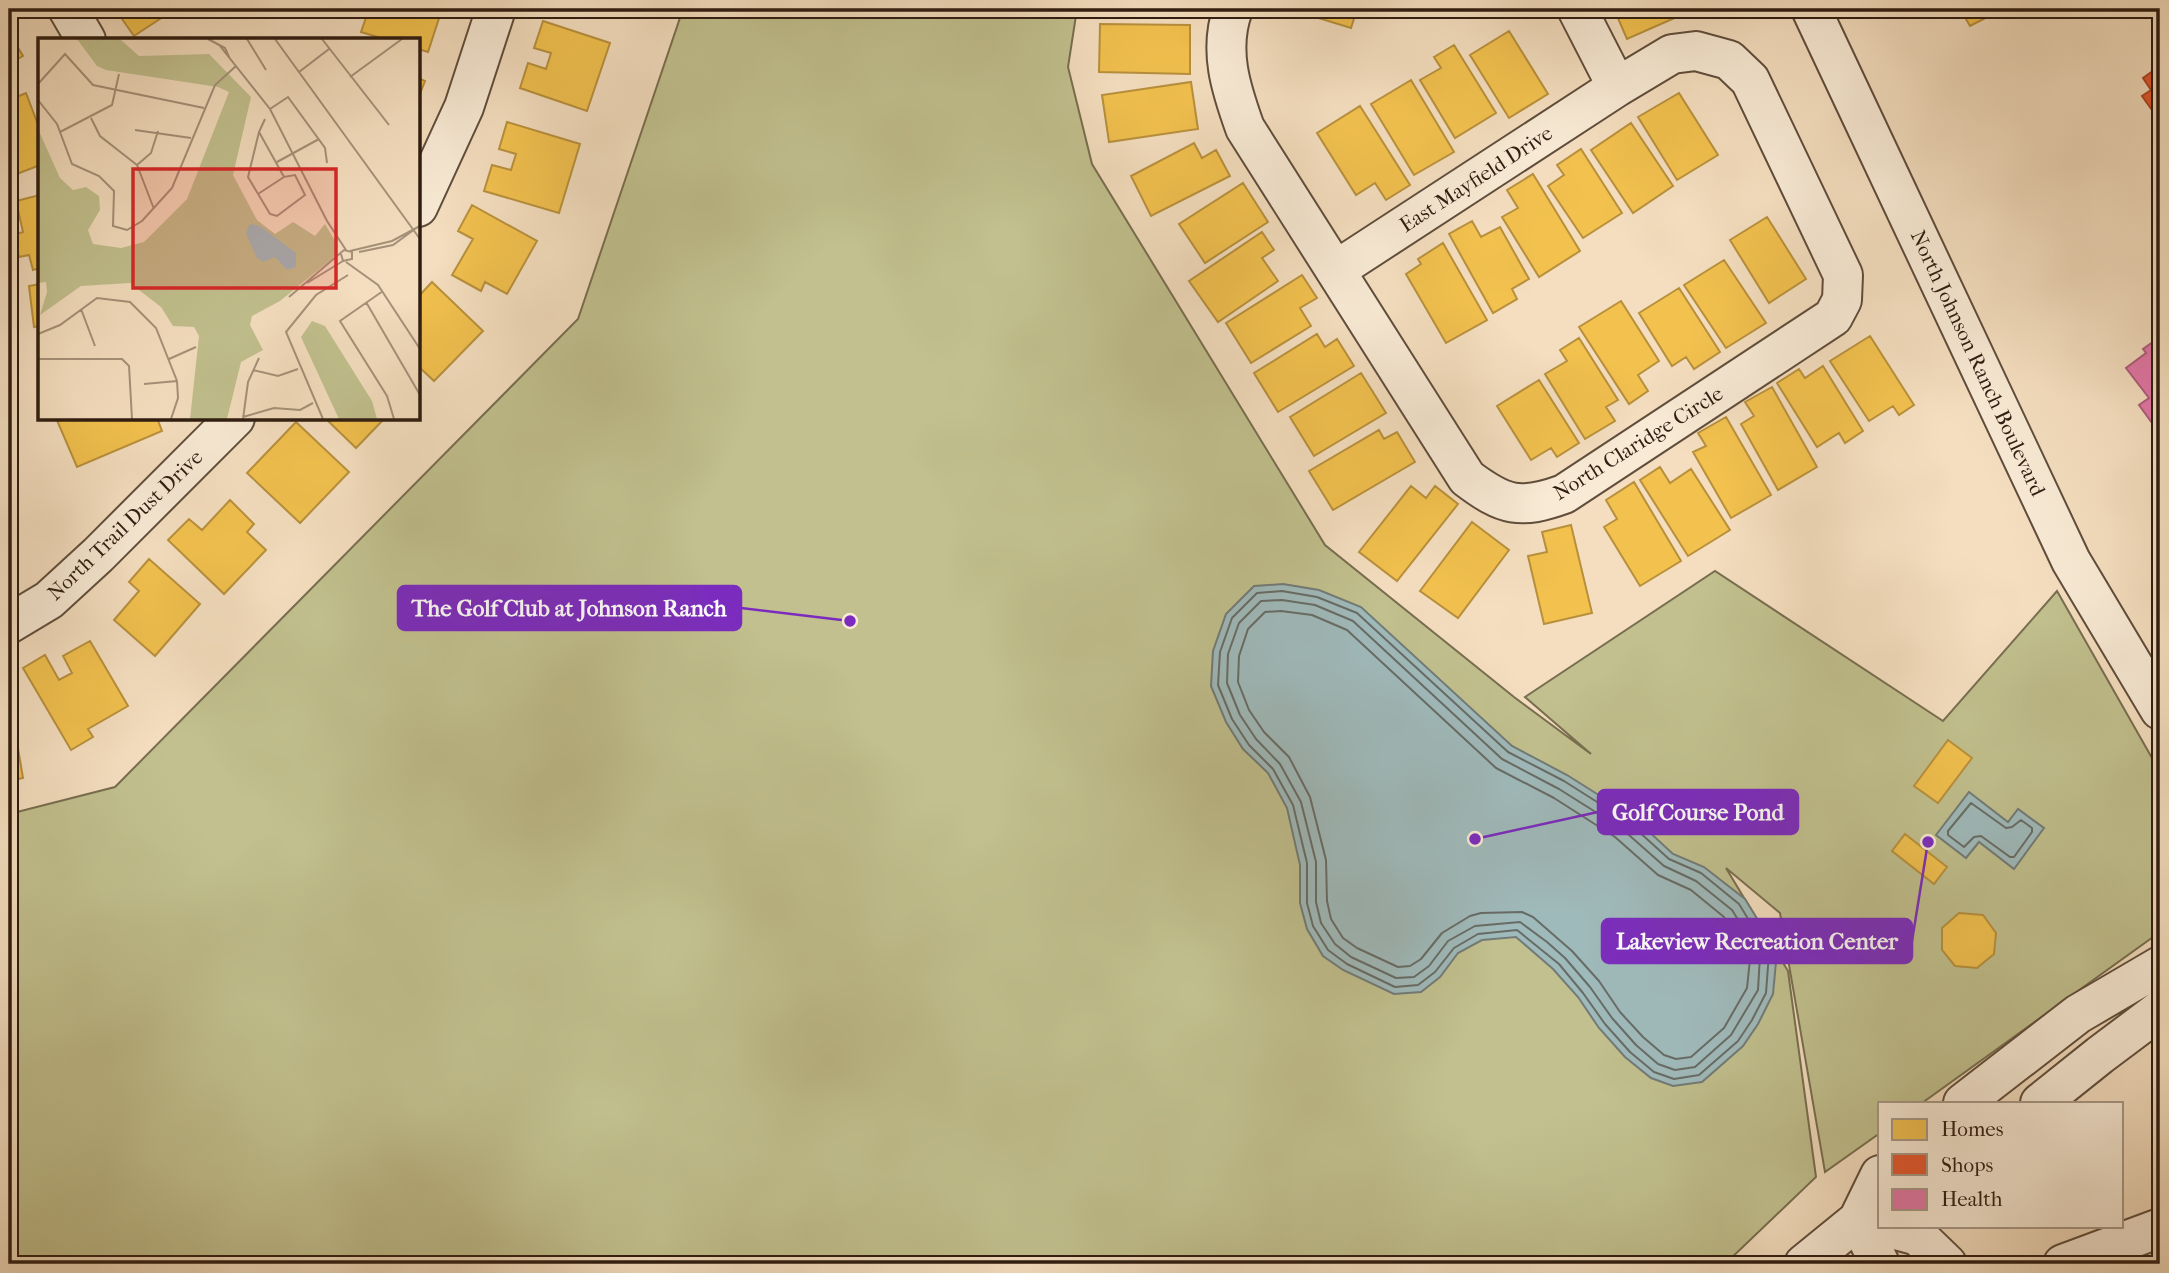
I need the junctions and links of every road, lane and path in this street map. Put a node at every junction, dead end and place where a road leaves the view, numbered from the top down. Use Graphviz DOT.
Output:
graph roads {
  1 [pos="68,9"];
  2 [pos="496,9"];
  3 [pos="1233,9"];
  4 [pos="1577,9"];
  5 [pos="1811,9"];
  6 [pos="85,38"];
  7 [pos="1617,87"];
  8 [pos="420,203"];
  9 [pos="1336,270"];
  10 [pos="226,421"];
  11 [pos="9,624"];
  12 [pos="2160,710"];
  13 [pos="2160,966"];
  14 [pos="2160,1010"];
  15 [pos="1964,1102"];
  16 [pos="2041,1102"];
  17 [pos="1878,1193"];
  18 [pos="1875,1221"];
  19 [pos="1895,1228"];
  20 [pos="2160,1228"];
  21 [pos="1804,1264"];
  22 [pos="1880,1264"];
  23 [pos="1947,1264"];
  24 [pos="2063,1264"];
  1 -- 6 [label="street"];
  2 -- 8 [label="street"];
  3 -- 9 [label="street, North Claridge Circle"];
  4 -- 7 [label="street"];
  5 -- 12 [label="street, North Johnson Ranch Boulevard"];
  7 -- 9 [label="street, East Mayfield Drive"];
  7 -- 9 [label="street, North Claridge Circle"];
  10 -- 11 [label="street, North Trail Dust Drive"];
  13 -- 15 [label="street"];
  14 -- 16 [label="street"];
  17 -- 18 [label="street"];
  18 -- 21 [label="street"];
  18 -- 22 [label="street"];
  19 -- 23 [label="street"];
  20 -- 24 [label="street"];
}
